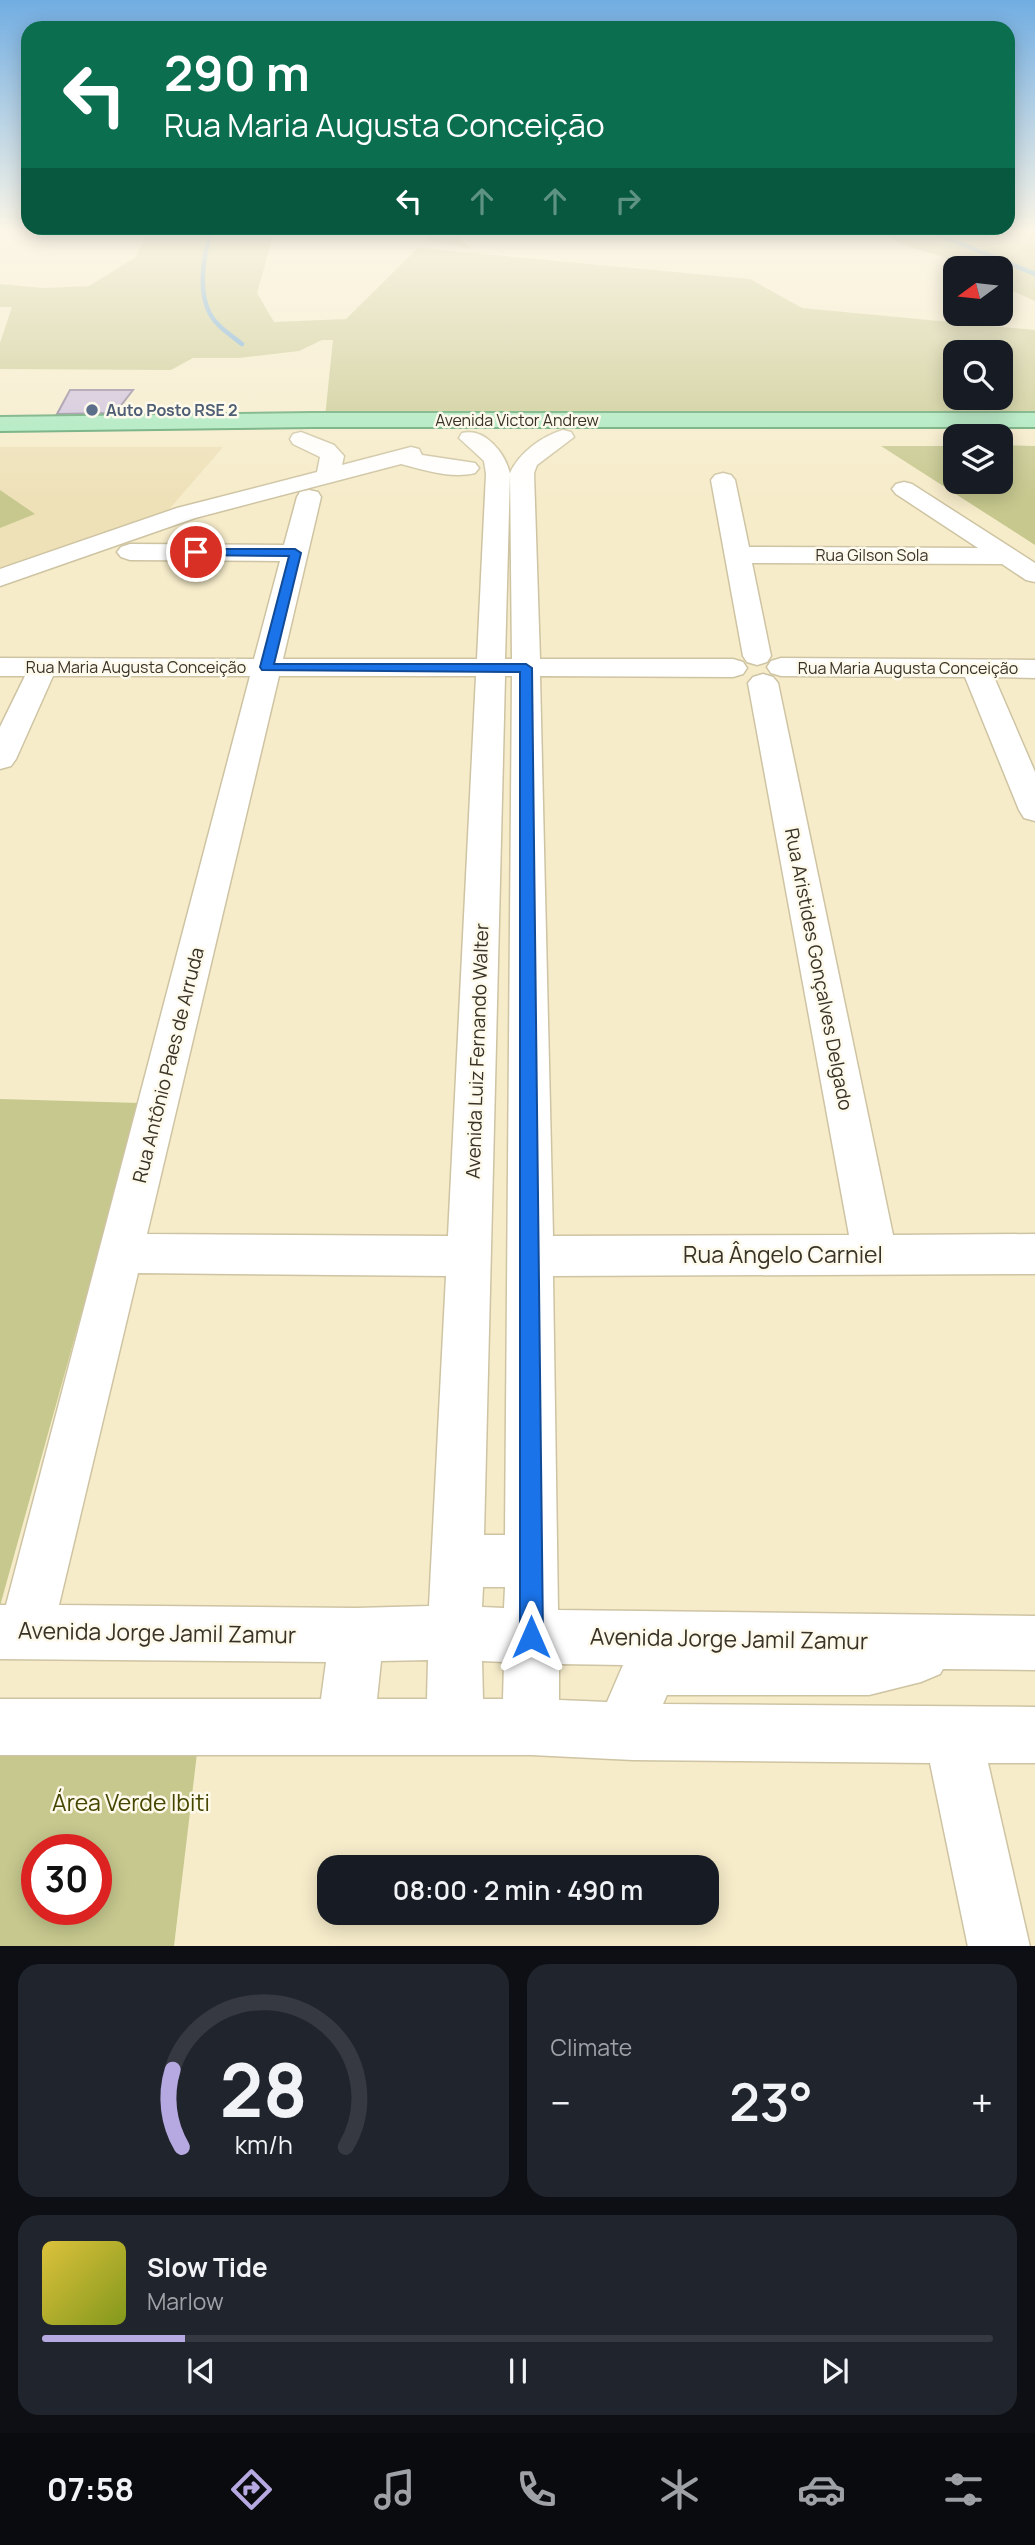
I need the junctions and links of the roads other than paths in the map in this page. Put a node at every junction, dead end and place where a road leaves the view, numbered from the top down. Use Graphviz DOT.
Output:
graph roads {
  1 [pos="1035,421"];
  2 [pos="0,424"];
  3 [pos="1035,435"];
  4 [pos="563,437"];
  5 [pos="379,438"];
  6 [pos="470,438"];
  7 [pos="301,439"];
  8 [pos="0,440"];
  9 [pos="467,468"];
  10 [pos="723,480"];
  11 [pos="319,486"];
  12 [pos="904,488"];
  13 [pos="511,548"];
  14 [pos="130,552"];
  15 [pos="295,553"];
  16 [pos="738,555"];
  17 [pos="1007,556"];
  18 [pos="1035,574"];
  19 [pos="0,578"];
  20 [pos="0,667"];
  21 [pos="43,667"];
  22 [pos="267,667"];
  23 [pos="509,668"];
  24 [pos="759,669"];
  25 [pos="975,669"];
  26 [pos="1035,669"];
  27 [pos="0,759"];
  28 [pos="1035,810"];
  29 [pos="121,1253"];
  30 [pos="875,1254"];
  31 [pos="1035,1254"];
  32 [pos="469,1256"];
  33 [pos="531,1256"];
  34 [pos="531,1560"];
  35 [pos="457,1562"];
  36 [pos="13,1632"];
  37 [pos="455,1632"];
  38 [pos="356,1636"];
  39 [pos="531,1637"];
  40 [pos="977,1642"];
  41 [pos="1035,1643"];
  42 [pos="0,1727"];
  43 [pos="345,1727"];
  44 [pos="531,1727"];
  45 [pos="463,1728"];
  46 [pos="633,1732"];
  47 [pos="953,1735"];
  48 [pos="1035,1735"];
  49 [pos="999,1946"];
  1 -- 2 [label="main road, Avenida Victor Andrew"];
  3 -- 4 [label="main road, Avenida Victor Andrew"];
  4 -- 6 [label="main road, Avenida Victor Andrew"];
  4 -- 13 [label="street, Avenida Luiz Fernando Walter"];
  5 -- 6 [label="main road, Avenida Victor Andrew"];
  5 -- 7 [label="main road, Avenida Victor Andrew"];
  5 -- 11 [label="street"];
  6 -- 13 [label="street, Avenida Luiz Fernando Walter"];
  7 -- 8 [label="main road, Avenida Victor Andrew"];
  7 -- 11 [label="street"];
  9 -- 11 [label="street"];
  10 -- 16 [label="street, Rua Aristides Gonçalves Delgado"];
  11 -- 15 [label="street, Rua Antônio Paes de Arruda"];
  11 -- 19 [label="street"];
  12 -- 17 [label="street"];
  13 -- 23 [label="street, Avenida Luiz Fernando Walter"];
  14 -- 15 [label="street"];
  15 -- 22 [label="street, Rua Antônio Paes de Arruda"];
  16 -- 17 [label="street, Rua Gilson Sola"];
  16 -- 24 [label="street, Rua Aristides Gonçalves Delgado"];
  17 -- 18 [label="street"];
  20 -- 21 [label="street, Rua Maria Augusta Conceição"];
  21 -- 22 [label="street, Rua Maria Augusta Conceição"];
  21 -- 27 [label="street"];
  22 -- 23 [label="street, Rua Maria Augusta Conceição"];
  22 -- 29 [label="street, Rua Antônio Paes de Arruda"];
  23 -- 24 [label="street, Rua Maria Augusta Conceição"];
  23 -- 32 [label="street, Avenida Luiz Fernando Walter"];
  23 -- 33 [label="street, Avenida Luiz Fernando Walter"];
  24 -- 25 [label="street, Rua Maria Augusta Conceição"];
  24 -- 30 [label="street, Rua Aristides Gonçalves Delgado"];
  25 -- 26 [label="street, Rua Maria Augusta Conceição"];
  25 -- 28 [label="street"];
  29 -- 32 [label="street"];
  29 -- 36 [label="street, Rua Antônio Paes de Arruda"];
  30 -- 31 [label="street, Rua Ângelo Carniel"];
  30 -- 33 [label="street, Rua Ângelo Carniel"];
  32 -- 35 [label="street, Avenida Luiz Fernando Walter"];
  33 -- 34 [label="street, Avenida Luiz Fernando Walter"];
  34 -- 35 [label="street"];
  34 -- 39 [label="street, Avenida Luiz Fernando Walter"];
  35 -- 37 [label="street, Avenida Luiz Fernando Walter"];
  36 -- 38 [label="street, Avenida Jorge Jamil Zamur"];
  37 -- 38 [label="street, Avenida Jorge Jamil Zamur"];
  37 -- 39 [label="street, Avenida Jorge Jamil Zamur"];
  37 -- 45 [label="street, Avenida Luiz Fernando Walter"];
  38 -- 43 [label="street"];
  39 -- 40 [label="street, Avenida Jorge Jamil Zamur"];
  39 -- 44 [label="street, Avenida Luiz Fernando Walter"];
  40 -- 41 [label="street, Avenida Jorge Jamil Zamur"];
  40 -- 46 [label="street, Avenida Jorge Jamil Zamur"];
  42 -- 43 [label="street"];
  43 -- 45 [label="street"];
  44 -- 45 [label="street"];
  44 -- 46 [label="street"];
  46 -- 47 [label="street"];
  47 -- 48 [label="street"];
  47 -- 49 [label="street"];
}
